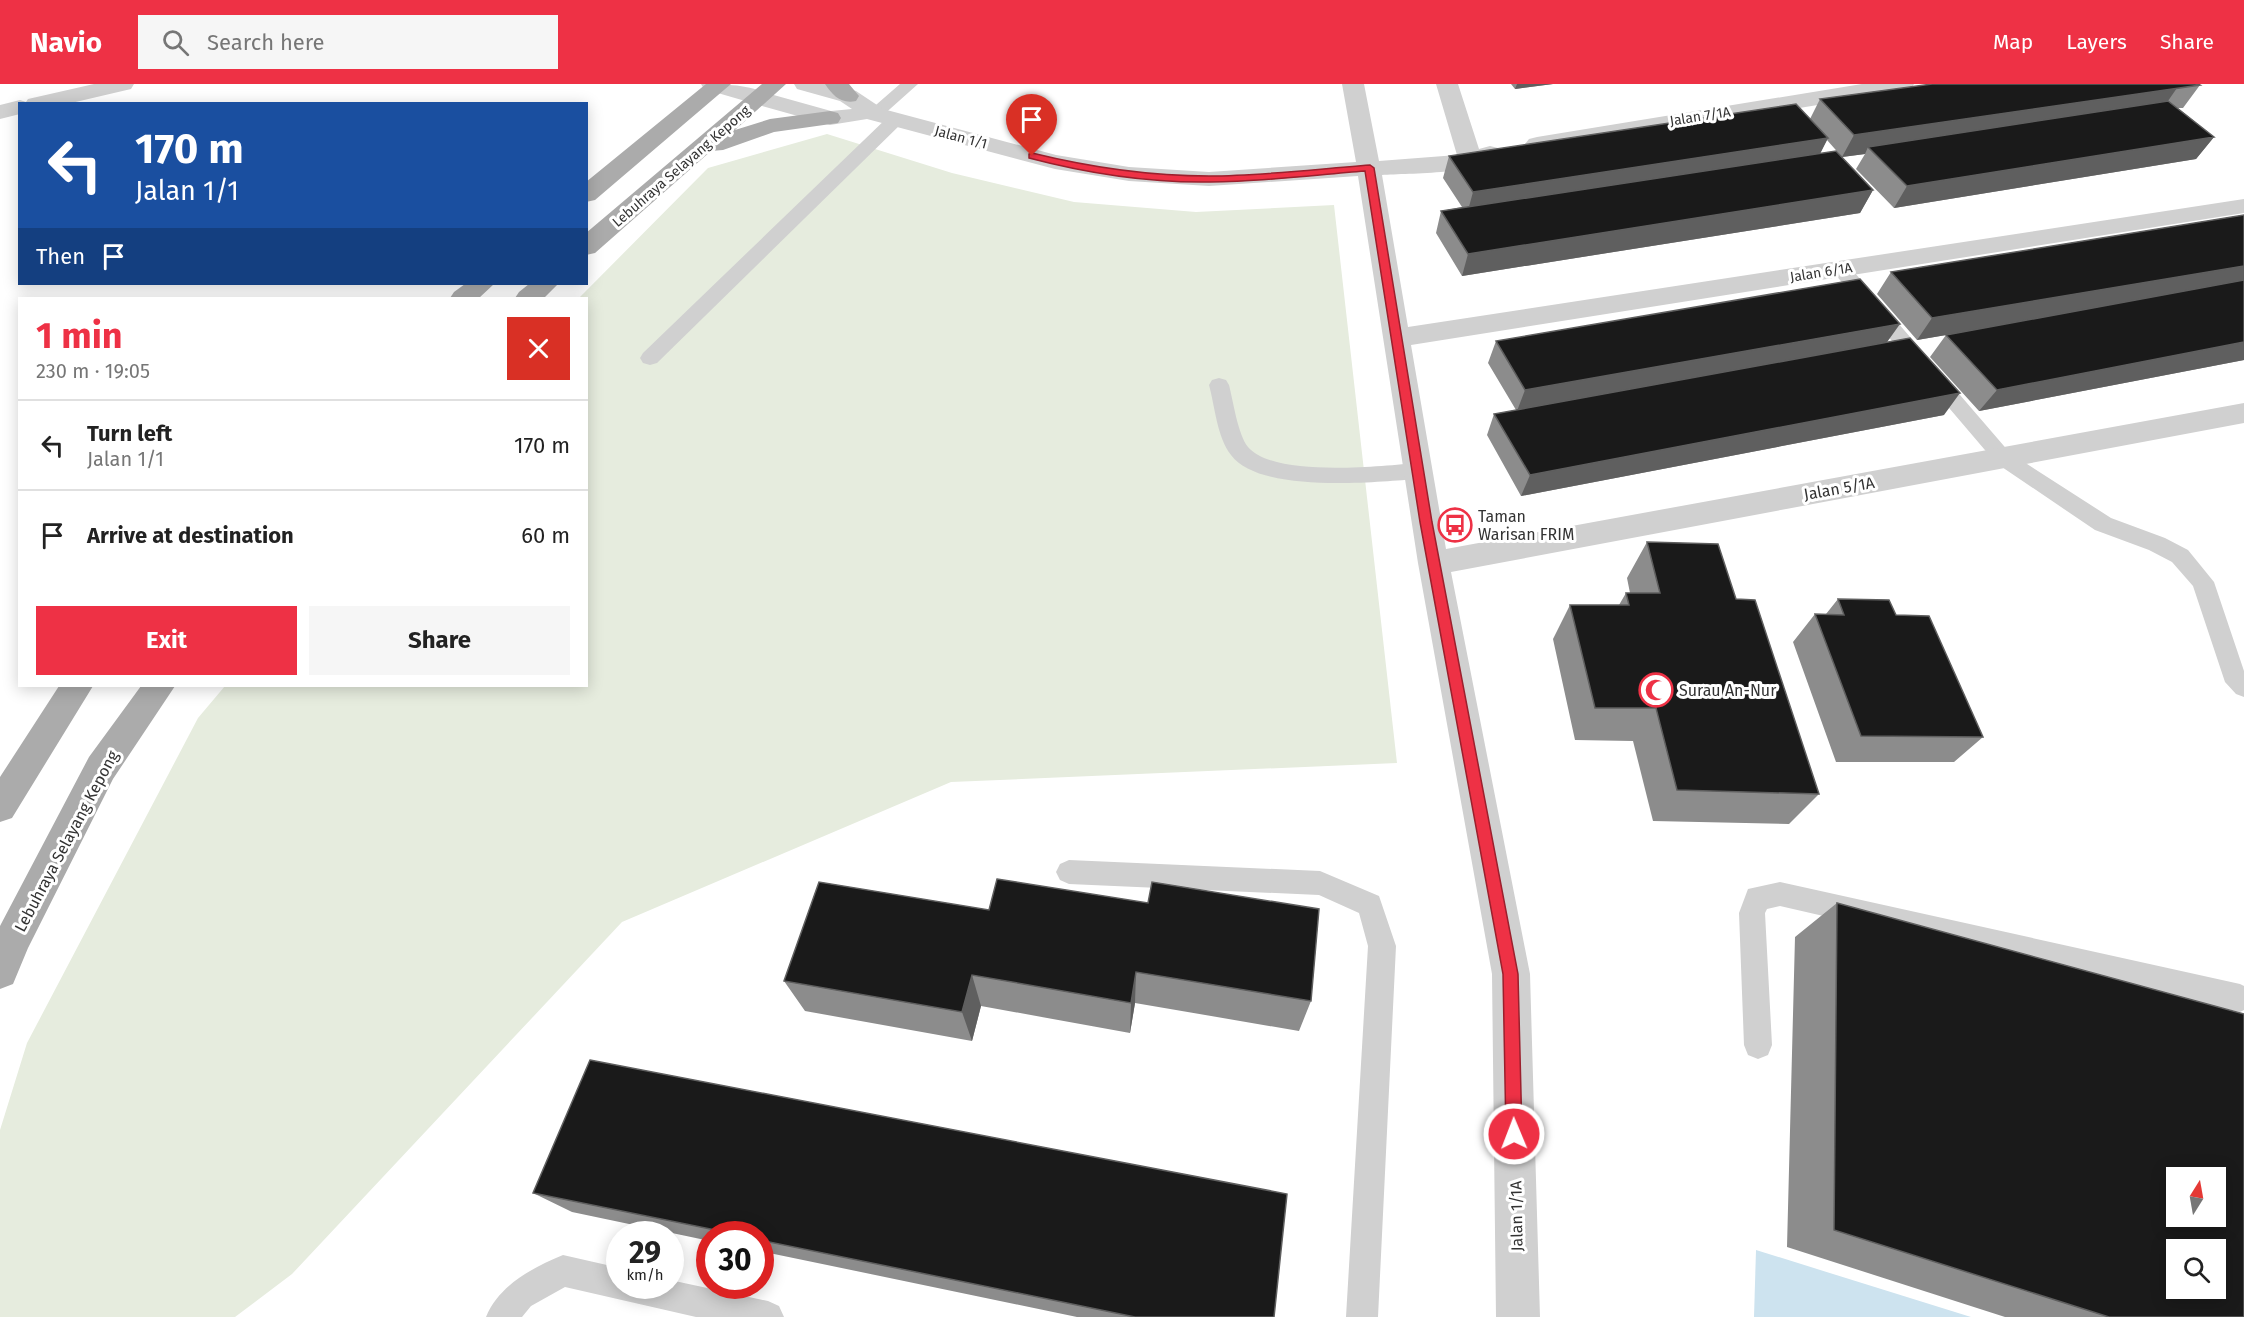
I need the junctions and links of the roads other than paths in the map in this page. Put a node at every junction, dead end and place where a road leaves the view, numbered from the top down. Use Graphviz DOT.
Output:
graph roads {
  1 [pos="123,84"];
  2 [pos="805,84"];
  3 [pos="910,84"];
  4 [pos="1353,84"];
  5 [pos="1447,84"];
  6 [pos="1903,84"];
  7 [pos="717,85"];
  8 [pos="1844,88"];
  9 [pos="842,90"];
  10 [pos="767,91"];
  11 [pos="45,102"];
  12 [pos="18,108"];
  13 [pos="0,112"];
  14 [pos="886,117"];
  15 [pos="830,118"];
  16 [pos="1469,152"];
  17 [pos="690,158"];
  18 [pos="1370,168"];
  19 [pos="588,193"];
  20 [pos="2244,206"];
  21 [pos="588,246"];
  22 [pos="1841,269"];
  23 [pos="480,285"];
  24 [pos="544,285"];
  25 [pos="464,297"];
  26 [pos="529,297"];
  27 [pos="1397,338"];
  28 [pos="650,358"];
  29 [pos="1219,385"];
  30 [pos="2244,413"];
  31 [pos="2003,458"];
  32 [pos="1418,471"];
  33 [pos="1433,562"];
  34 [pos="76,687"];
  35 [pos="158,687"];
  36 [pos="2244,687"];
  37 [pos="0,807"];
  38 [pos="1069,872"];
  39 [pos="0,970"];
  40 [pos="2243,1006"];
  41 [pos="1758,1045"];
  42 [pos="606,1281"];
  43 [pos="684,1299"];
  44 [pos="511,1306"];
  45 [pos="768,1317"];
  46 [pos="1362,1317"];
  47 [pos="1518,1317"];
  1 -- 11 [label="street"];
  2 -- 9 [label="street, Jalan 1/1"];
  3 -- 14 [label="lane"];
  4 -- 18 [label="street, Jalan 1/1A"];
  5 -- 16 [label="street"];
  6 -- 8 [label="street, Jalan 7/1A"];
  7 -- 10 [label="street, Jalan 1/1"];
  7 -- 19 [label="main road"];
  8 -- 16 [label="street, Jalan 7/1A"];
  9 -- 14 [label="street, Jalan 1/1"];
  10 -- 15 [label="street, Jalan 1/1"];
  10 -- 17 [label="main road, Lebuhraya Selayang Kepong"];
  12 -- 13 [label="street"];
  14 -- 15 [label="street, Jalan 1/1"];
  14 -- 18 [label="street, Jalan 1/1"];
  14 -- 28 [label="lane"];
  15 -- 17 [label="main road"];
  16 -- 18 [label="street, Jalan 7/1A"];
  17 -- 21 [label="main road, Lebuhraya Selayang Kepong"];
  18 -- 27 [label="street, Jalan 1/1A"];
  20 -- 22 [label="street, Jalan 6/1A"];
  22 -- 27 [label="street, Jalan 6/1A"];
  22 -- 31 [label="lane"];
  23 -- 25 [label="main road"];
  24 -- 26 [label="main road"];
  27 -- 32 [label="street, Jalan 1/1A"];
  29 -- 32 [label="lane"];
  30 -- 31 [label="street, Jalan 5/1A"];
  31 -- 33 [label="street, Jalan 5/1A"];
  31 -- 36 [label="lane"];
  32 -- 33 [label="street, Jalan 1/1A"];
  33 -- 47 [label="street, Jalan 1/1A"];
  34 -- 37 [label="main road"];
  35 -- 39 [label="main road, Lebuhraya Selayang Kepong"];
  38 -- 46 [label="lane"];
  40 -- 41 [label="lane"];
  42 -- 44 [label="lane"];
  43 -- 45 [label="lane"];
}
